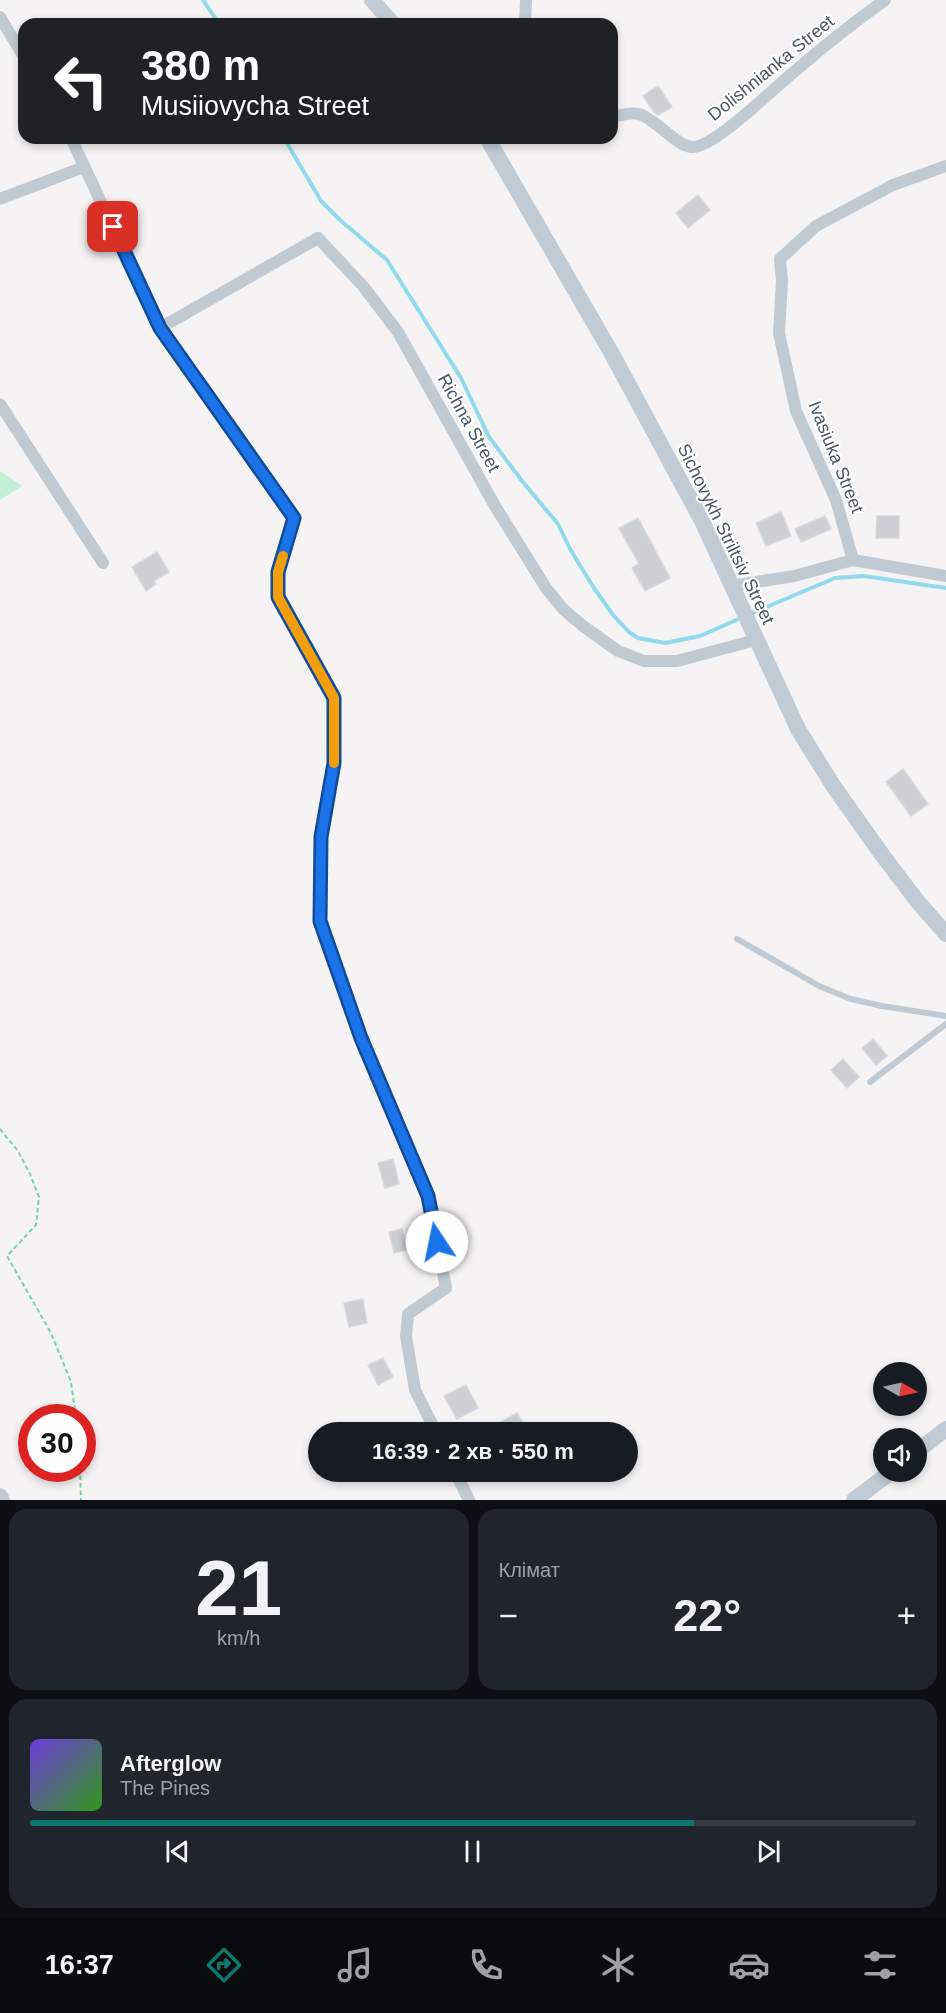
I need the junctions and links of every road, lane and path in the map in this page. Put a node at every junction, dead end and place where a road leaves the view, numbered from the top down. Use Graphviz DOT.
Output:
graph roads {
  1 [pos="372,0"];
  2 [pos="526,0"];
  3 [pos="885,0"];
  4 [pos="0,17"];
  5 [pos="388,18"];
  6 [pos="525,18"];
  7 [pos="18,47"];
  8 [pos="618,116"];
  9 [pos="74,144"];
  10 [pos="490,144"];
  11 [pos="946,166"];
  12 [pos="84,167"];
  13 [pos="0,200"];
  14 [pos="160,328"];
  15 [pos="0,404"];
  16 [pos="853,560"];
  17 [pos="104,563"];
  18 [pos="945,573"];
  19 [pos="731,586"];
  20 [pos="752,632"];
  21 [pos="946,934"];
  22 [pos="737,939"];
  23 [pos="946,1016"];
  24 [pos="946,1024"];
  25 [pos="870,1082"];
  26 [pos="0,1129"];
  27 [pos="74,1404"];
  28 [pos="431,1422"];
  29 [pos="946,1429"];
  30 [pos="927,1444"];
  31 [pos="80,1482"];
  32 [pos="459,1482"];
  33 [pos="878,1482"];
  34 [pos="81,1500"];
  35 [pos="469,1500"];
  36 [pos="854,1500"];
  1 -- 5 [label="street"];
  2 -- 6 [label="street"];
  3 -- 8 [label="street, Dolishnianka Street"];
  4 -- 7 [label="street"];
  9 -- 12 [label="street"];
  10 -- 19 [label="street, Sichovykh Striltsiv Street"];
  11 -- 16 [label="street, Ivasiuka Street"];
  12 -- 13 [label="street"];
  12 -- 14 [label="street"];
  14 -- 20 [label="street, Richna Street"];
  14 -- 28 [label="street"];
  15 -- 17 [label="street"];
  16 -- 18 [label="street"];
  16 -- 19 [label="street"];
  19 -- 20 [label="street, Sichovykh Striltsiv Street"];
  20 -- 21 [label="street, Sichovykh Striltsiv Street"];
  22 -- 23 [label="lane"];
  24 -- 25 [label="lane"];
  26 -- 27 [label="path"];
  29 -- 30 [label="street"];
  31 -- 34 [label="path"];
  32 -- 35 [label="street"];
  33 -- 36 [label="street"];
}
